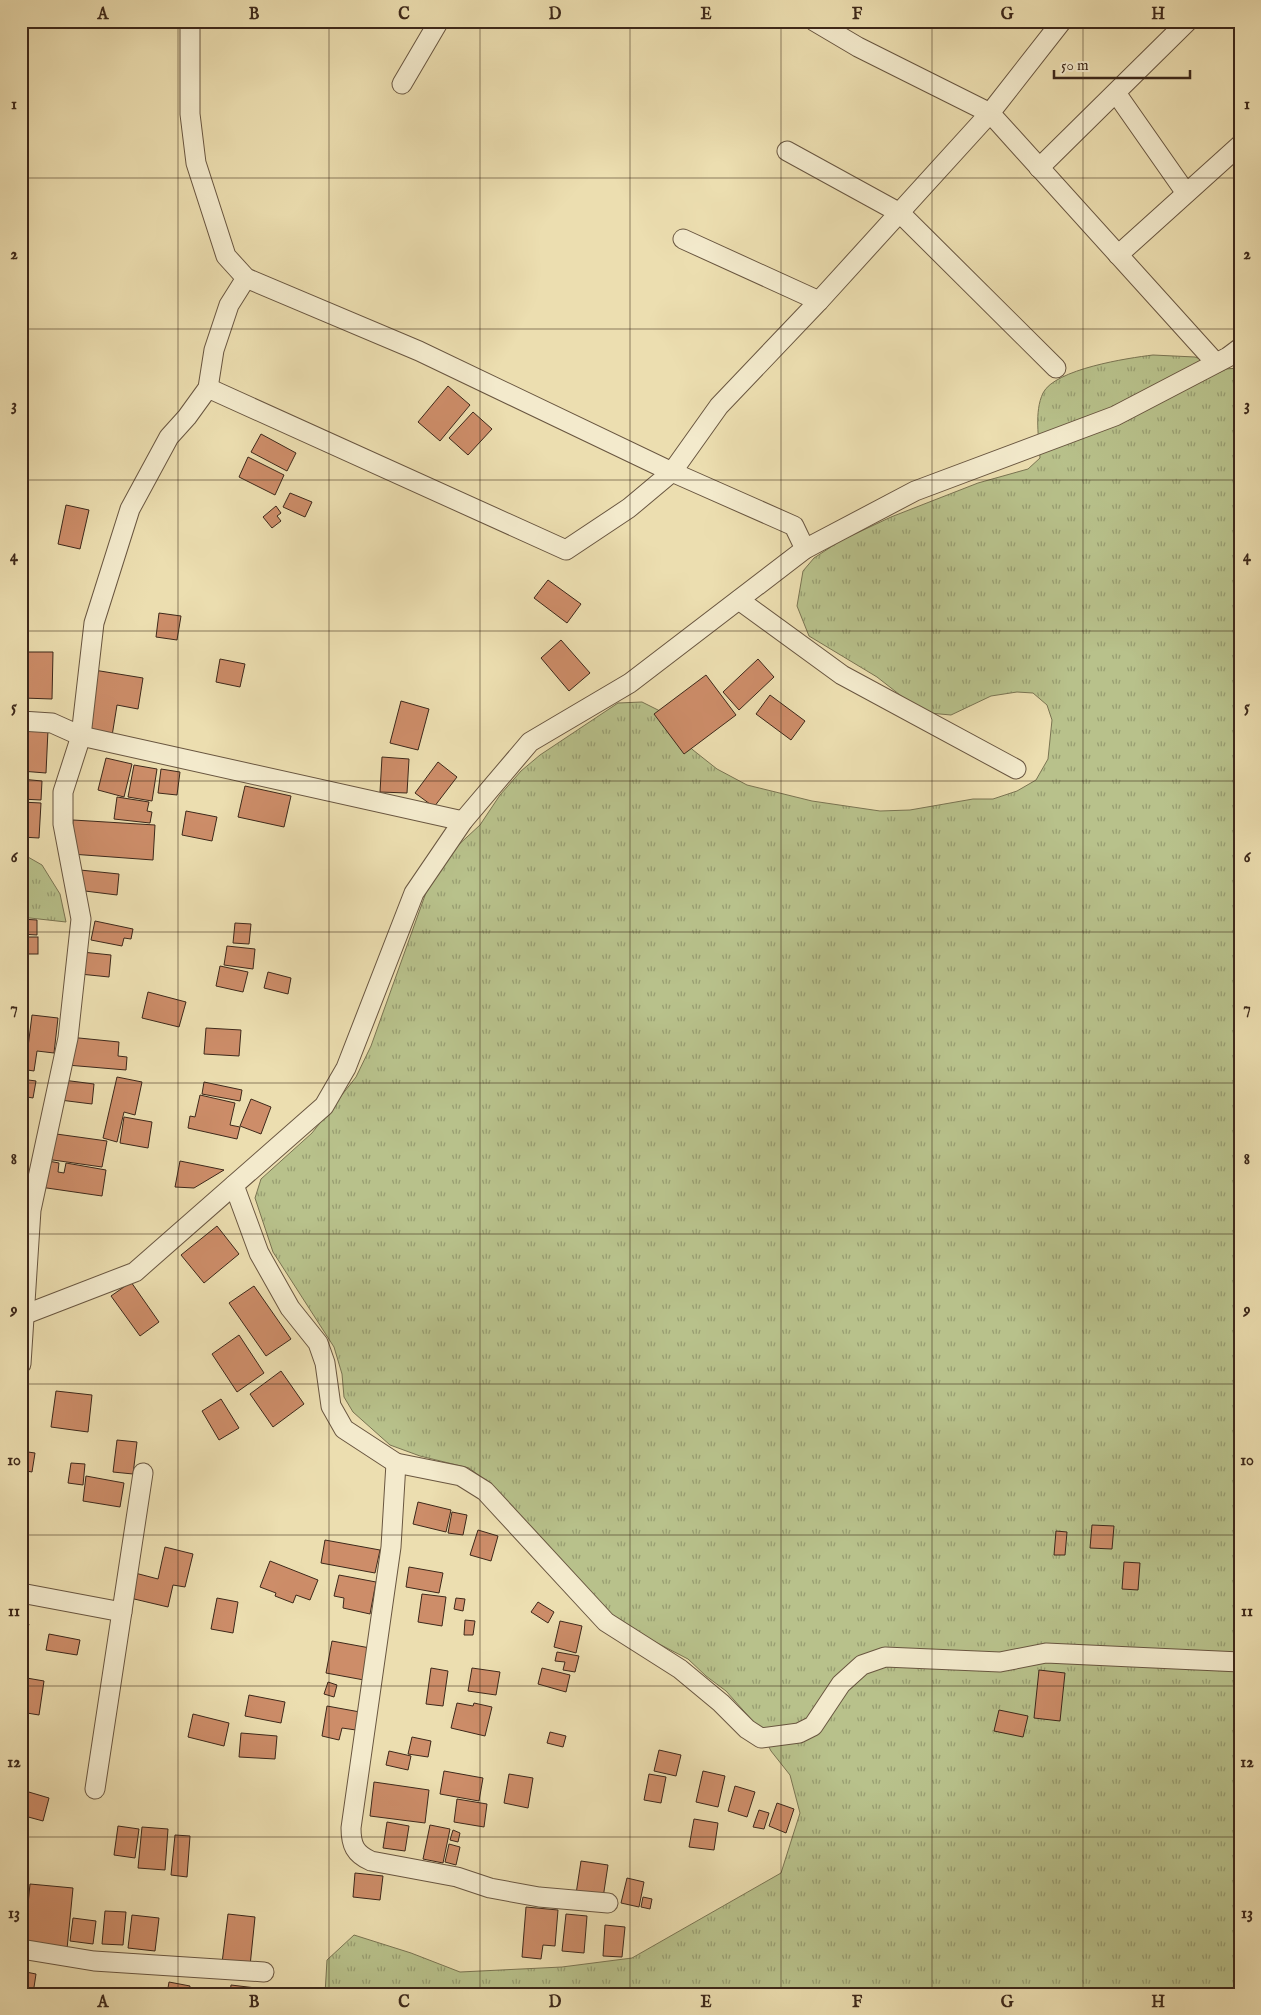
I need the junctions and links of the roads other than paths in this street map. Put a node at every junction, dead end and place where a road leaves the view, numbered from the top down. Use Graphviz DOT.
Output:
graph roads {
  1 [pos="190,21"];
  2 [pos="439,21"];
  3 [pos="814,21"];
  4 [pos="1062,21"];
  5 [pos="1188,21"];
  6 [pos="402,84"];
  7 [pos="1116,93"];
  8 [pos="990,113"];
  9 [pos="1240,145"];
  10 [pos="787,151"];
  11 [pos="1039,168"];
  12 [pos="1186,193"];
  13 [pos="900,213"];
  14 [pos="683,238"];
  15 [pos="1118,255"];
  16 [pos="246,278"];
  17 [pos="819,301"];
  18 [pos="1240,348"];
  19 [pos="1216,363"];
  20 [pos="1056,368"];
  21 [pos="208,388"];
  22 [pos="672,472"];
  23 [pos="805,549"];
  24 [pos="739,600"];
  25 [pos="21,721"];
  26 [pos="80,736"];
  27 [pos="1016,769"];
  28 [pos="463,821"];
  29 [pos="234,1185"];
  30 [pos="23,1315"];
  31 [pos="21,1364"];
  32 [pos="396,1463"];
  33 [pos="143,1473"];
  34 [pos="21,1593"];
  35 [pos="122,1612"];
  36 [pos="1240,1662"];
  37 [pos="95,1789"];
  38 [pos="608,1903"];
  39 [pos="21,1949"];
  40 [pos="264,1972"];
  1 -- 16 [label="street"];
  2 -- 6 [label="street"];
  3 -- 8 [label="street"];
  4 -- 8 [label="street"];
  5 -- 7 [label="street"];
  7 -- 11 [label="street"];
  7 -- 12 [label="street"];
  8 -- 11 [label="street"];
  8 -- 13 [label="street"];
  9 -- 12 [label="street"];
  10 -- 13 [label="street"];
  11 -- 15 [label="street"];
  12 -- 15 [label="street"];
  13 -- 17 [label="street"];
  13 -- 20 [label="street"];
  14 -- 17 [label="street"];
  15 -- 19 [label="street"];
  16 -- 21 [label="street"];
  16 -- 22 [label="street"];
  17 -- 22 [label="street"];
  18 -- 19 [label="street"];
  19 -- 23 [label="street"];
  21 -- 22 [label="street"];
  21 -- 26 [label="street"];
  22 -- 23 [label="street"];
  23 -- 24 [label="street"];
  24 -- 27 [label="street"];
  24 -- 28 [label="street"];
  25 -- 26 [label="street"];
  26 -- 28 [label="street"];
  26 -- 30 [label="street"];
  28 -- 29 [label="street"];
  29 -- 30 [label="street"];
  29 -- 32 [label="street"];
  30 -- 31 [label="street"];
  32 -- 36 [label="street"];
  32 -- 38 [label="street"];
  33 -- 35 [label="street"];
  34 -- 35 [label="street"];
  35 -- 37 [label="street"];
  39 -- 40 [label="street"];
}
